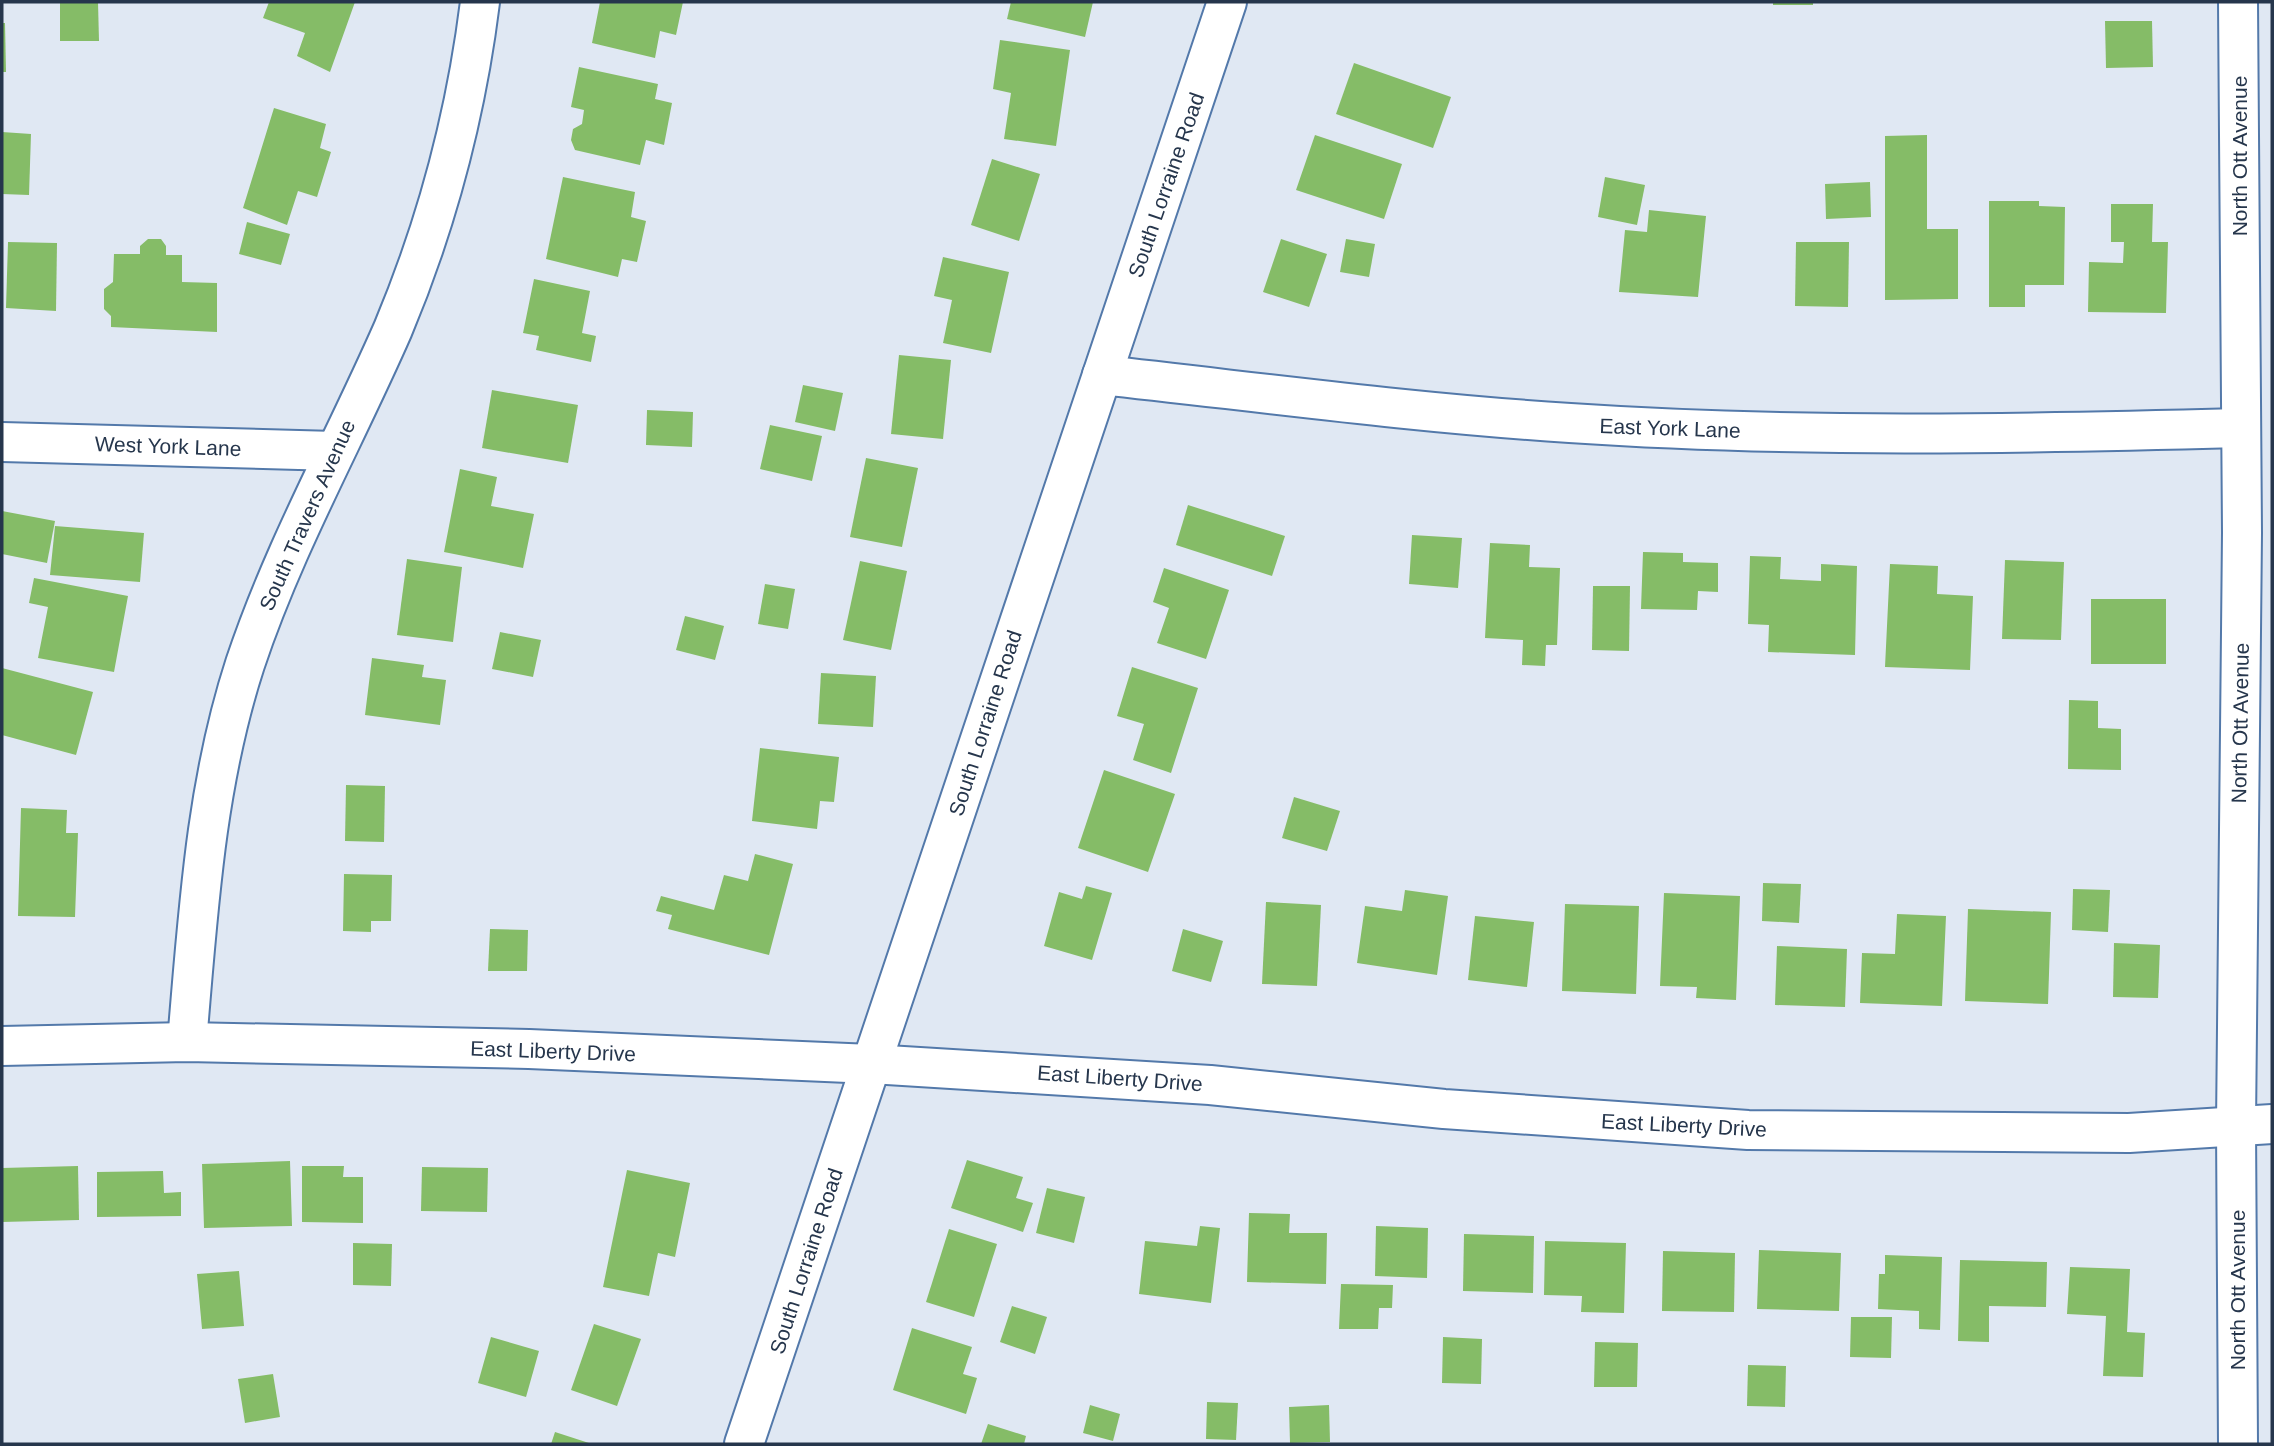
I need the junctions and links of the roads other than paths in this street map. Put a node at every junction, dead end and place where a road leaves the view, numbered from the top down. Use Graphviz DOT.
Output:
graph roads {
  1 [pos="481,2"];
  2 [pos="1227,2"];
  3 [pos="2238,2"];
  4 [pos="1102,375"];
  5 [pos="2240,428"];
  6 [pos="2,442"];
  7 [pos="335,451"];
  8 [pos="187,1042"];
  9 [pos="2,1046"];
  10 [pos="871,1063"];
  11 [pos="2254,1125"];
  12 [pos="744,1444"];
  13 [pos="2238,1444"];
  1 -- 7 [label="street, South Travers Avenue"];
  2 -- 4 [label="street, South Lorraine Road"];
  3 -- 5 [label="street, North Ott Avenue"];
  4 -- 5 [label="street, East York Lane"];
  4 -- 10 [label="street, South Lorraine Road"];
  5 -- 11 [label="street, North Ott Avenue"];
  6 -- 7 [label="street, West York Lane"];
  7 -- 8 [label="street, South Travers Avenue"];
  8 -- 9 [label="street, East Liberty Drive"];
  8 -- 10 [label="street, East Liberty Drive"];
  10 -- 11 [label="street, East Liberty Drive"];
  10 -- 12 [label="street, South Lorraine Road"];
  11 -- 13 [label="street, North Ott Avenue"];
}
